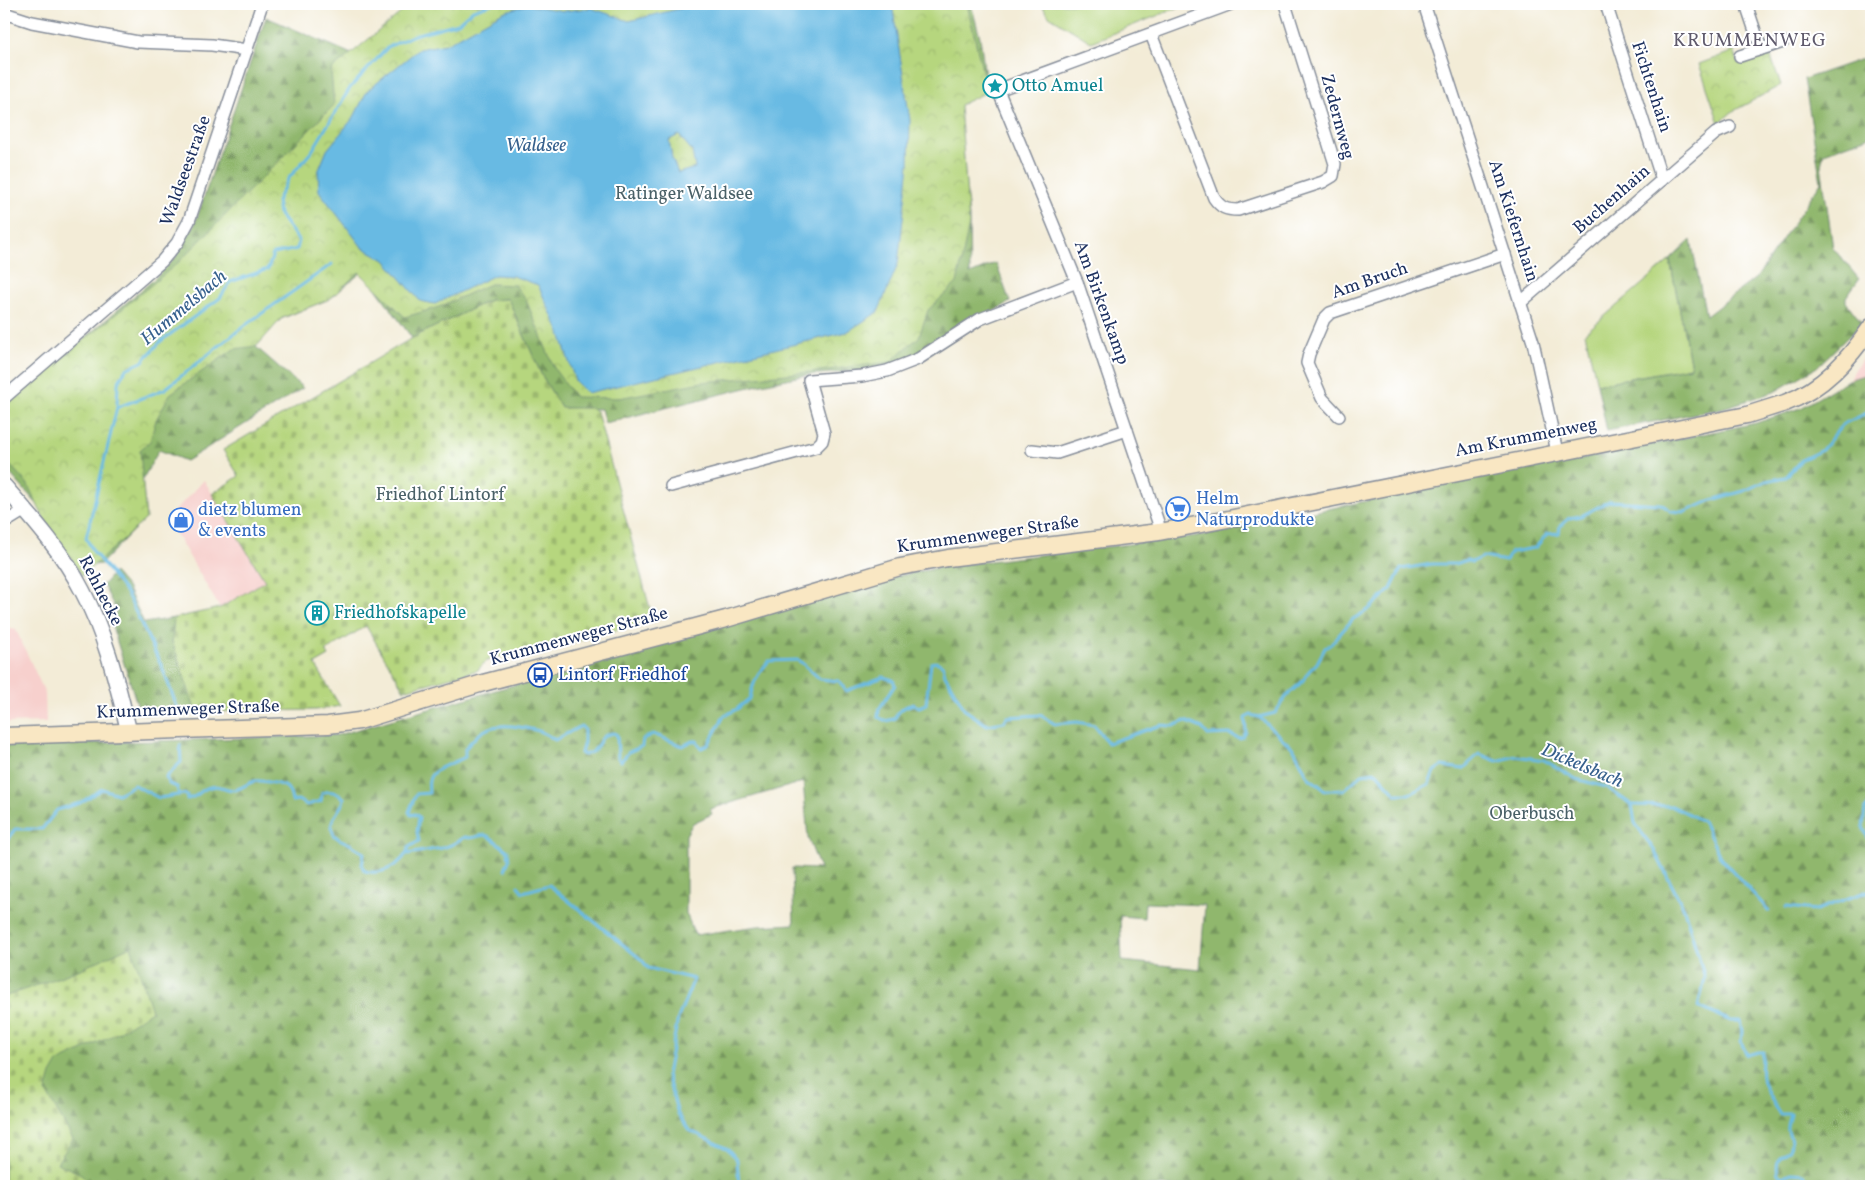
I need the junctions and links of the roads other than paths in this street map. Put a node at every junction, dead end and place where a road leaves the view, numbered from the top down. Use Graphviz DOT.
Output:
graph roads {
  1 [pos="262,4"];
  2 [pos="1231,4"];
  3 [pos="1285,4"];
  4 [pos="1424,4"];
  5 [pos="1606,4"];
  6 [pos="1746,4"];
  7 [pos="4,13"];
  8 [pos="1151,34"];
  9 [pos="1783,42"];
  10 [pos="247,50"];
  11 [pos="1761,50"];
  12 [pos="1740,56"];
  13 [pos="1730,128"];
  14 [pos="1662,180"];
  15 [pos="1506,254"];
  16 [pos="1077,282"];
  17 [pos="1520,303"];
  18 [pos="1871,327"];
  19 [pos="4,398"];
  20 [pos="1339,416"];
  21 [pos="1127,430"];
  22 [pos="1032,450"];
  23 [pos="1557,452"];
  24 [pos="4,486"];
  25 [pos="671,486"];
  26 [pos="25,510"];
  27 [pos="4,524"];
  28 [pos="1159,532"];
  29 [pos="129,732"];
  30 [pos="4,736"];
  1 -- 10 [label="street, Waldseestraße"];
  2 -- 8 [label="street"];
  3 -- 8 [label="street, Zedernweg"];
  4 -- 15 [label="street, Am Kiefernhain"];
  5 -- 14 [label="street, Fichtenhain"];
  6 -- 11 [label="street"];
  7 -- 10 [label="street"];
  8 -- 16 [label="street, Am Birkenkamp"];
  9 -- 11 [label="street"];
  10 -- 19 [label="street, Waldseestraße"];
  11 -- 12 [label="street"];
  13 -- 14 [label="street, Buchenhain"];
  14 -- 17 [label="street, Buchenhain"];
  15 -- 17 [label="street, Am Kiefernhain"];
  15 -- 20 [label="street, Am Bruch"];
  16 -- 21 [label="street, Am Birkenkamp"];
  16 -- 25 [label="street"];
  17 -- 23 [label="street, Am Kiefernhain"];
  18 -- 23 [label="main road, Am Krummenweg"];
  21 -- 22 [label="street"];
  21 -- 28 [label="street, Am Birkenkamp"];
  23 -- 28 [label="main road, Am Krummenweg"];
  24 -- 26 [label="street, Rehhecke"];
  26 -- 27 [label="street"];
  26 -- 29 [label="street, Rehhecke"];
  28 -- 29 [label="main road, Krummenweger Straße"];
  29 -- 30 [label="main road, Krummenweger Straße"];
}
